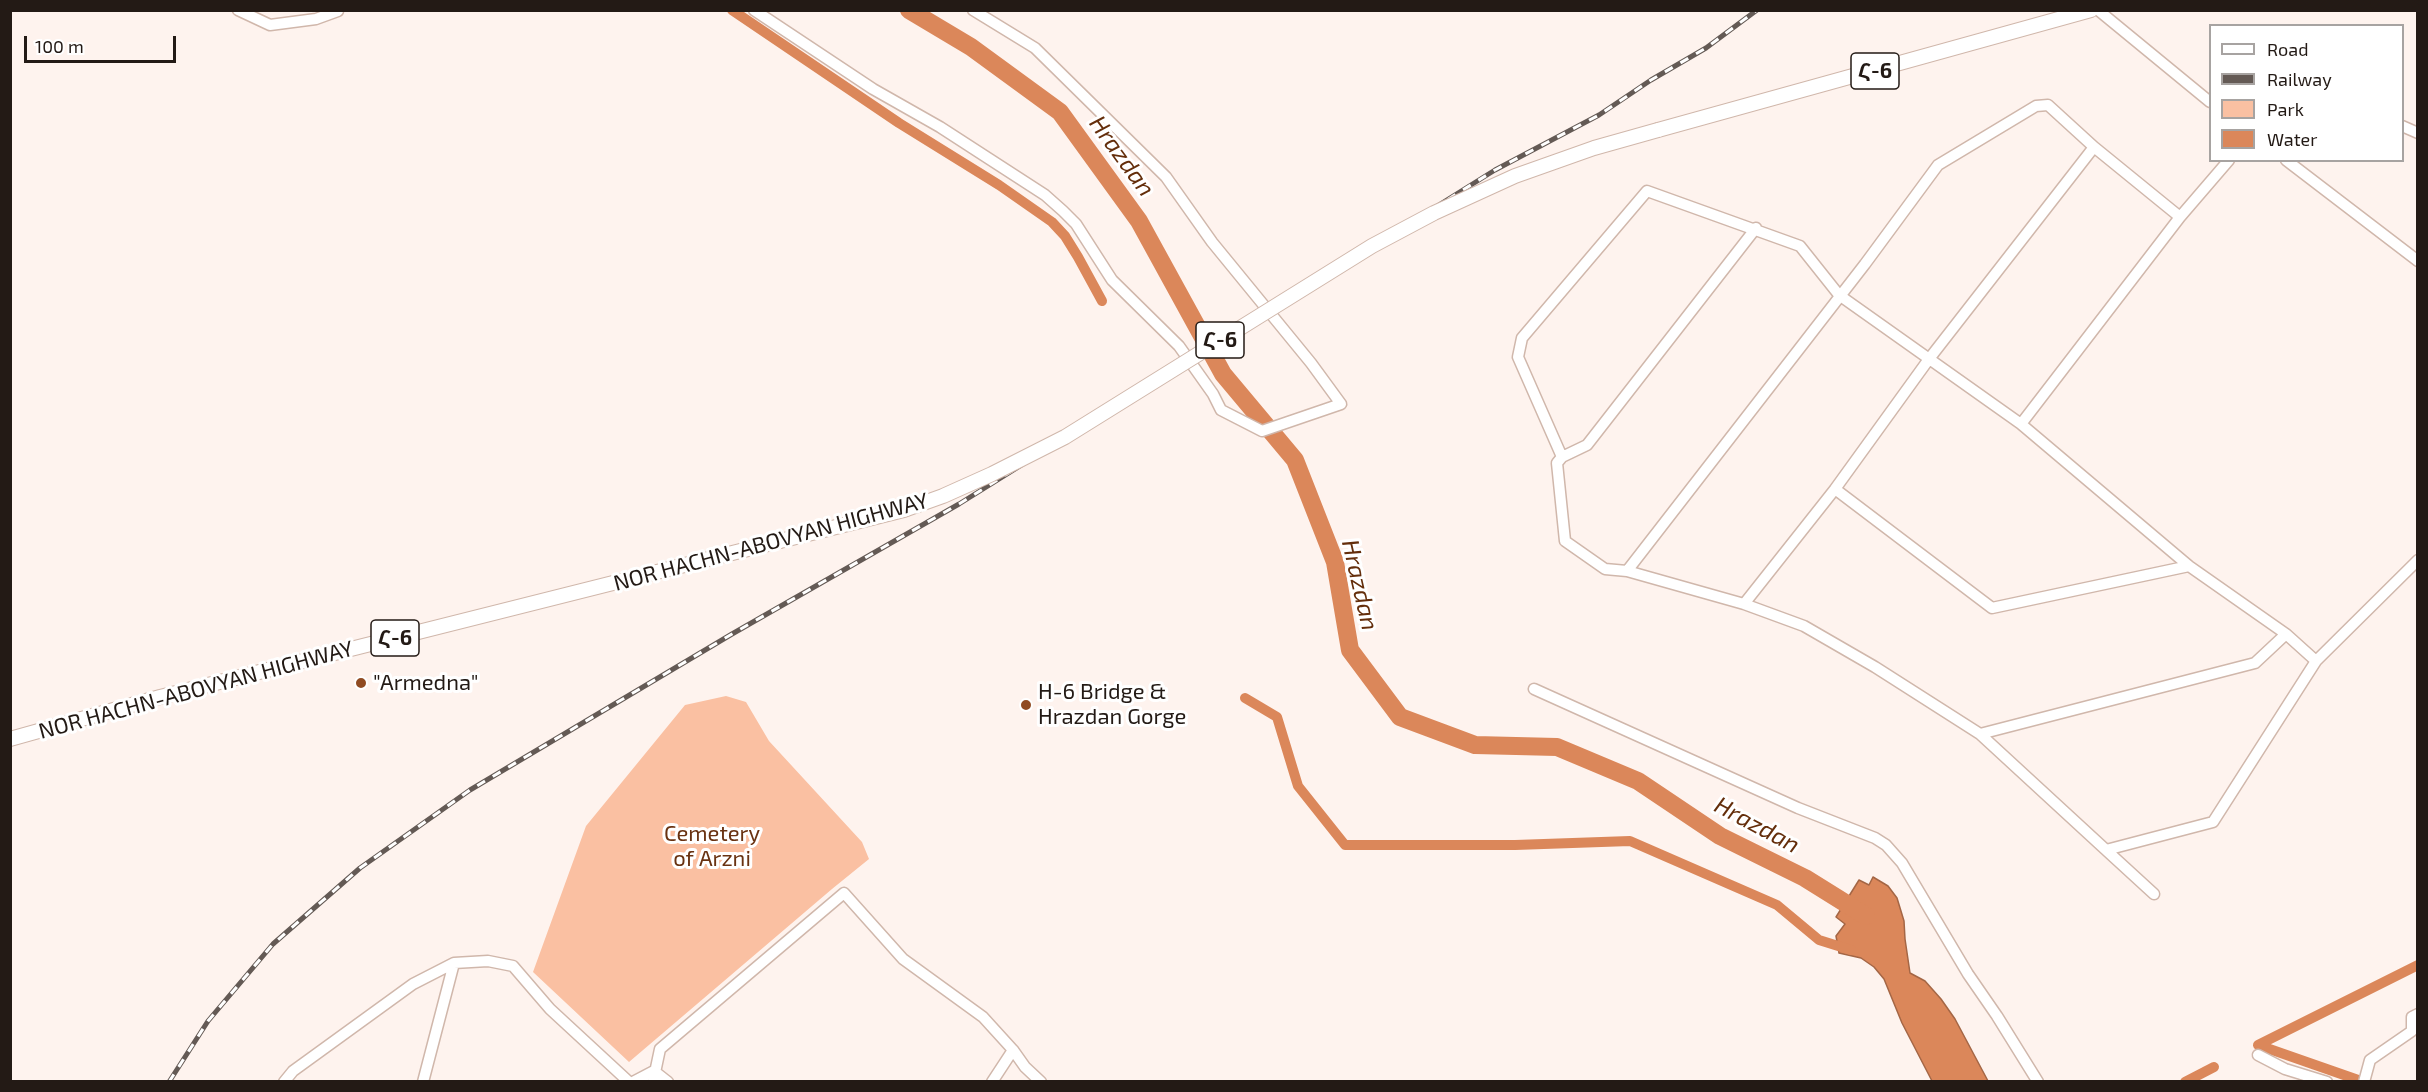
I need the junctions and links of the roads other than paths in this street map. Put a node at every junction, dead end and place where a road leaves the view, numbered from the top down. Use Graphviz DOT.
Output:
graph roads {
  1 [pos="238,10"];
  2 [pos="754,10"];
  3 [pos="973,10"];
  4 [pos="2091,10"];
  5 [pos="2098,10"];
  6 [pos="338,11"];
  7 [pos="2209,100"];
  8 [pos="2404,126"];
  9 [pos="2418,133"];
  10 [pos="2094,147"];
  11 [pos="2227,162"];
  12 [pos="2289,162"];
  13 [pos="2180,217"];
  14 [pos="1756,228"];
  15 [pos="2418,261"];
  16 [pos="1839,295"];
  17 [pos="1929,359"];
  18 [pos="2021,424"];
  19 [pos="1562,457"];
  20 [pos="1835,489"];
  21 [pos="2418,561"];
  22 [pos="2189,566"];
  23 [pos="1627,571"];
  24 [pos="1744,604"];
  25 [pos="2286,634"];
  26 [pos="2316,661"];
  27 [pos="1534,688"];
  28 [pos="1980,734"];
  29 [pos="10,740"];
  30 [pos="2106,850"];
  31 [pos="2154,894"];
  32 [pos="454,963"];
  33 [pos="2418,1014"];
  34 [pos="1013,1050"];
  35 [pos="2258,1054"];
  36 [pos="653,1076"];
  37 [pos="284,1082"];
  38 [pos="423,1082"];
  39 [pos="631,1082"];
  40 [pos="668,1082"];
  41 [pos="992,1082"];
  42 [pos="1041,1082"];
  43 [pos="2038,1082"];
  44 [pos="2327,1082"];
  45 [pos="2364,1082"];
  1 -- 6 [label="street"];
  2 -- 3 [label="street"];
  4 -- 29 [label="main road, NOR HACHN-ABOVYAN HIGHWAY / Հ-6, bridge"];
  5 -- 7 [label="street"];
  8 -- 9 [label="street"];
  10 -- 13 [label="street"];
  10 -- 16 [label="street"];
  10 -- 17 [label="street"];
  11 -- 13 [label="street"];
  12 -- 15 [label="street"];
  13 -- 18 [label="street"];
  14 -- 16 [label="street"];
  14 -- 19 [label="street"];
  14 -- 19 [label="street"];
  16 -- 17 [label="street"];
  16 -- 23 [label="street"];
  17 -- 18 [label="street"];
  17 -- 20 [label="street"];
  18 -- 22 [label="street"];
  19 -- 23 [label="street"];
  20 -- 22 [label="street"];
  20 -- 24 [label="street"];
  21 -- 26 [label="street"];
  22 -- 25 [label="street"];
  23 -- 24 [label="street"];
  24 -- 28 [label="street"];
  25 -- 26 [label="street"];
  25 -- 28 [label="street"];
  26 -- 30 [label="street"];
  27 -- 43 [label="street"];
  28 -- 30 [label="street"];
  30 -- 31 [label="street"];
  32 -- 37 [label="street"];
  32 -- 38 [label="street"];
  32 -- 39 [label="street"];
  33 -- 45 [label="street"];
  34 -- 36 [label="street"];
  34 -- 41 [label="street"];
  34 -- 42 [label="street"];
  35 -- 44 [label="street"];
  36 -- 39 [label="street"];
  36 -- 40 [label="street"];
}
